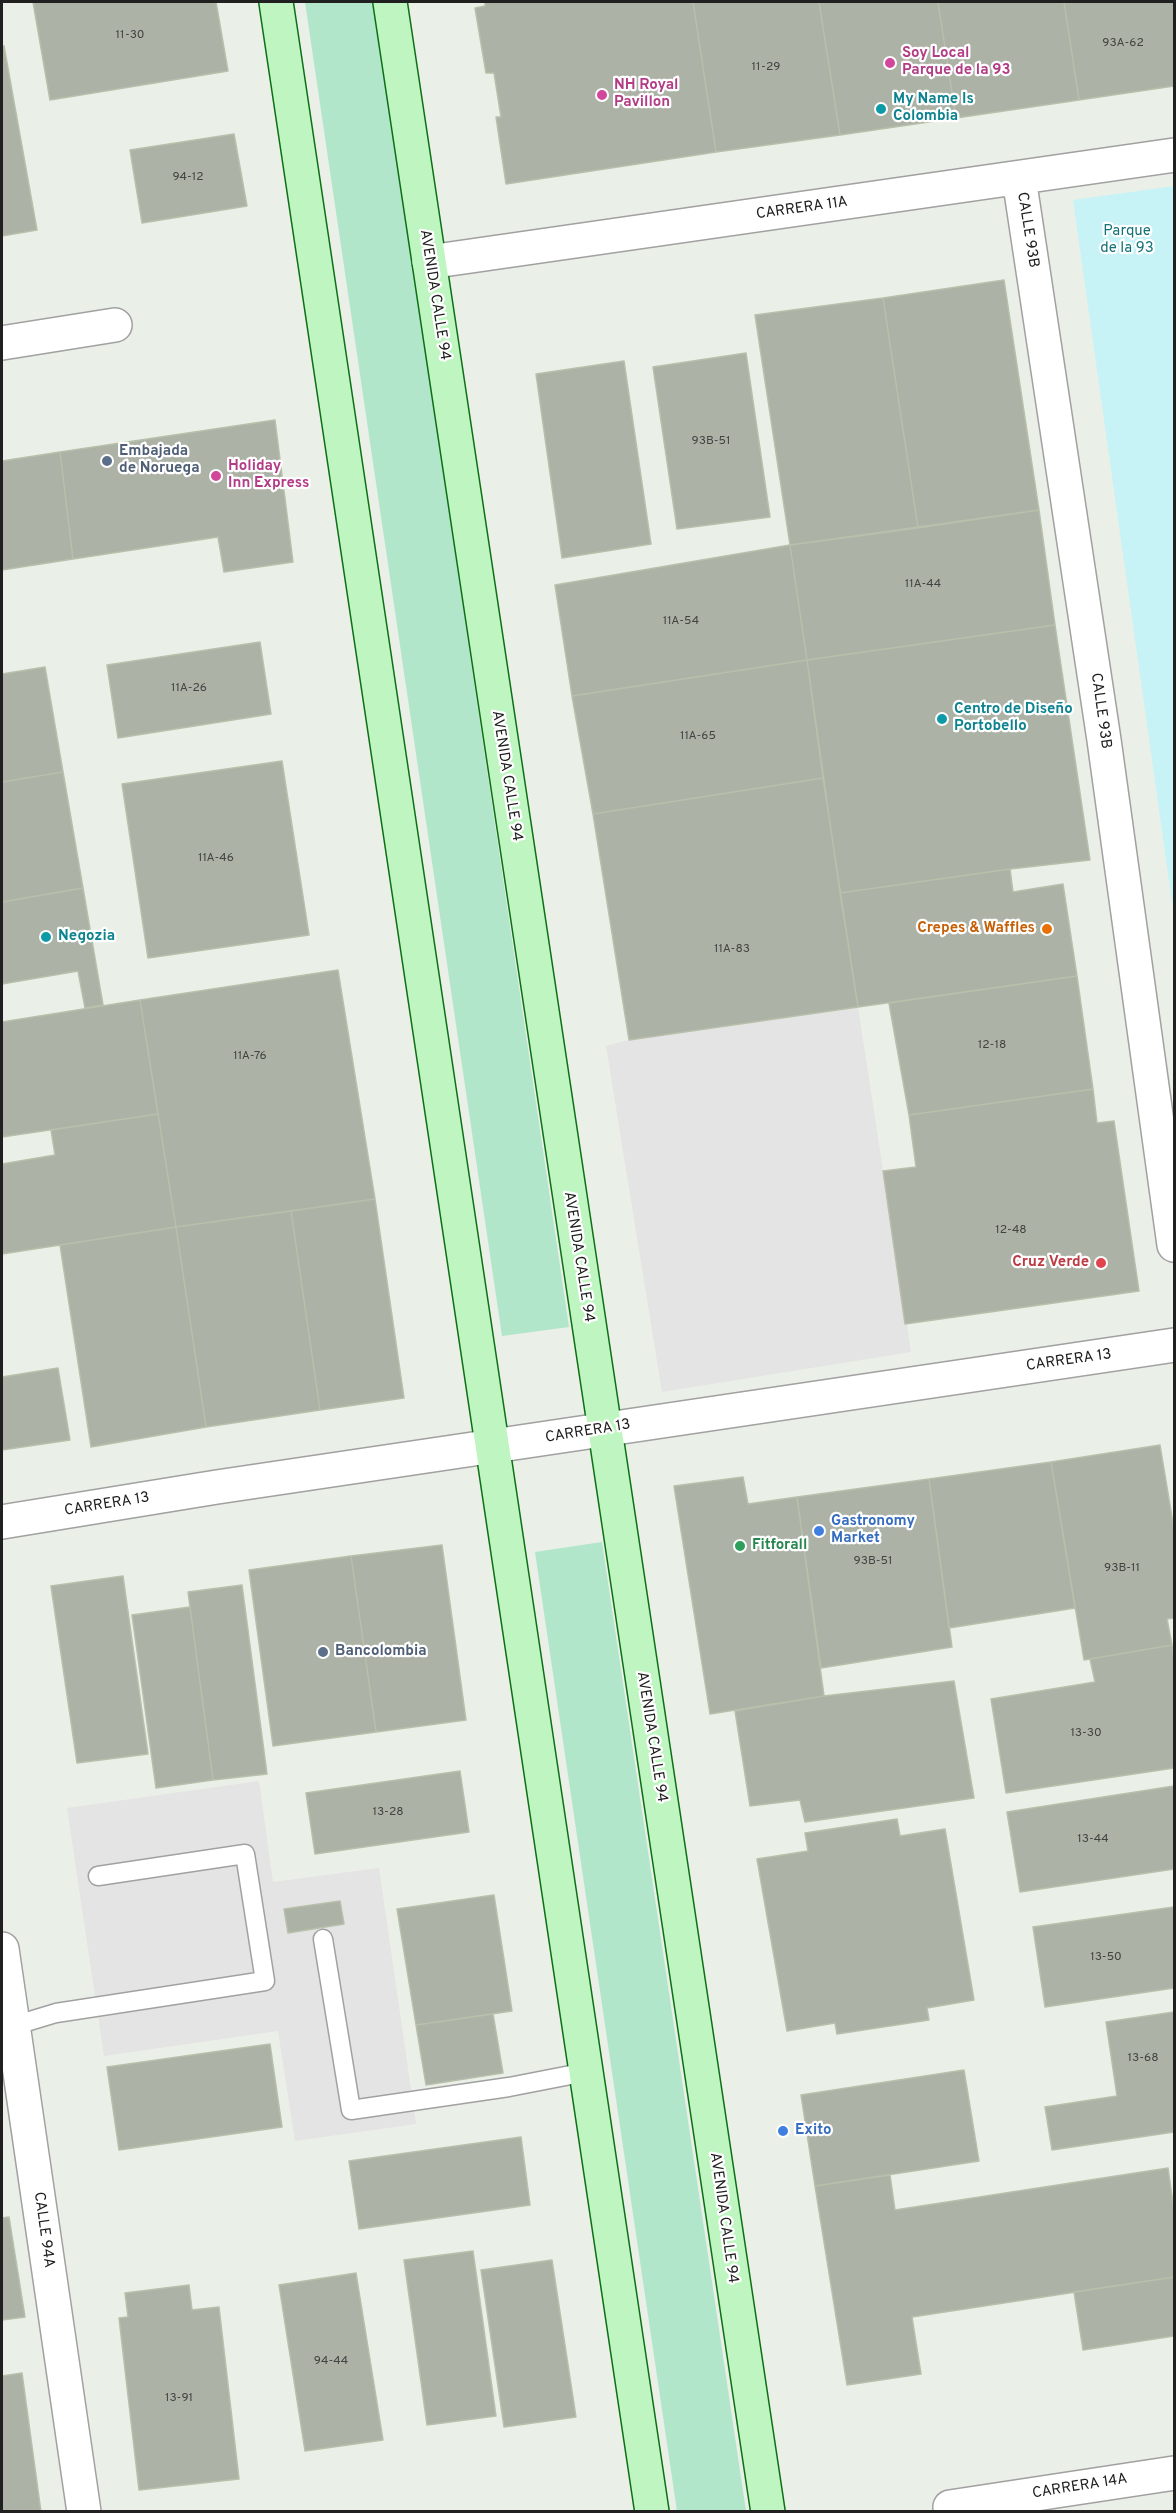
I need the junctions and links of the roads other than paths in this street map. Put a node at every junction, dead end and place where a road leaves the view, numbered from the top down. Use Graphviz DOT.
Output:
graph roads {
  1 [pos="276,2"];
  2 [pos="390,2"];
  3 [pos="1174,155"];
  4 [pos="1019,178"];
  5 [pos="429,262"];
  6 [pos="115,325"];
  7 [pos="2,343"];
  8 [pos="1174,1245"];
  9 [pos="1174,1345"];
  10 [pos="605,1430"];
  11 [pos="492,1446"];
  12 [pos="2,1522"];
  13 [pos="98,1876"];
  14 [pos="323,1939"];
  15 [pos="2,1950"];
  16 [pos="13,2026"];
  17 [pos="586,2072"];
  18 [pos="1174,2473"];
  19 [pos="950,2507"];
  20 [pos="84,2511"];
  21 [pos="652,2511"];
  22 [pos="768,2511"];
  1 -- 11 [label="main road"];
  2 -- 5 [label="main road, AVENIDA CALLE 94"];
  3 -- 4 [label="street, CARRERA 11A"];
  4 -- 5 [label="street, CARRERA 11A"];
  4 -- 8 [label="street, CALLE 93B"];
  5 -- 10 [label="main road, AVENIDA CALLE 94"];
  6 -- 7 [label="street"];
  9 -- 10 [label="street, CARRERA 13"];
  10 -- 11 [label="street, CARRERA 13"];
  10 -- 22 [label="main road, AVENIDA CALLE 94"];
  11 -- 12 [label="street, CARRERA 13"];
  11 -- 17 [label="main road"];
  13 -- 16 [label="lane"];
  14 -- 17 [label="lane"];
  15 -- 16 [label="street, CALLE 94A"];
  16 -- 20 [label="street, CALLE 94A"];
  17 -- 21 [label="main road"];
  18 -- 19 [label="street, CARRERA 14A"];
}
